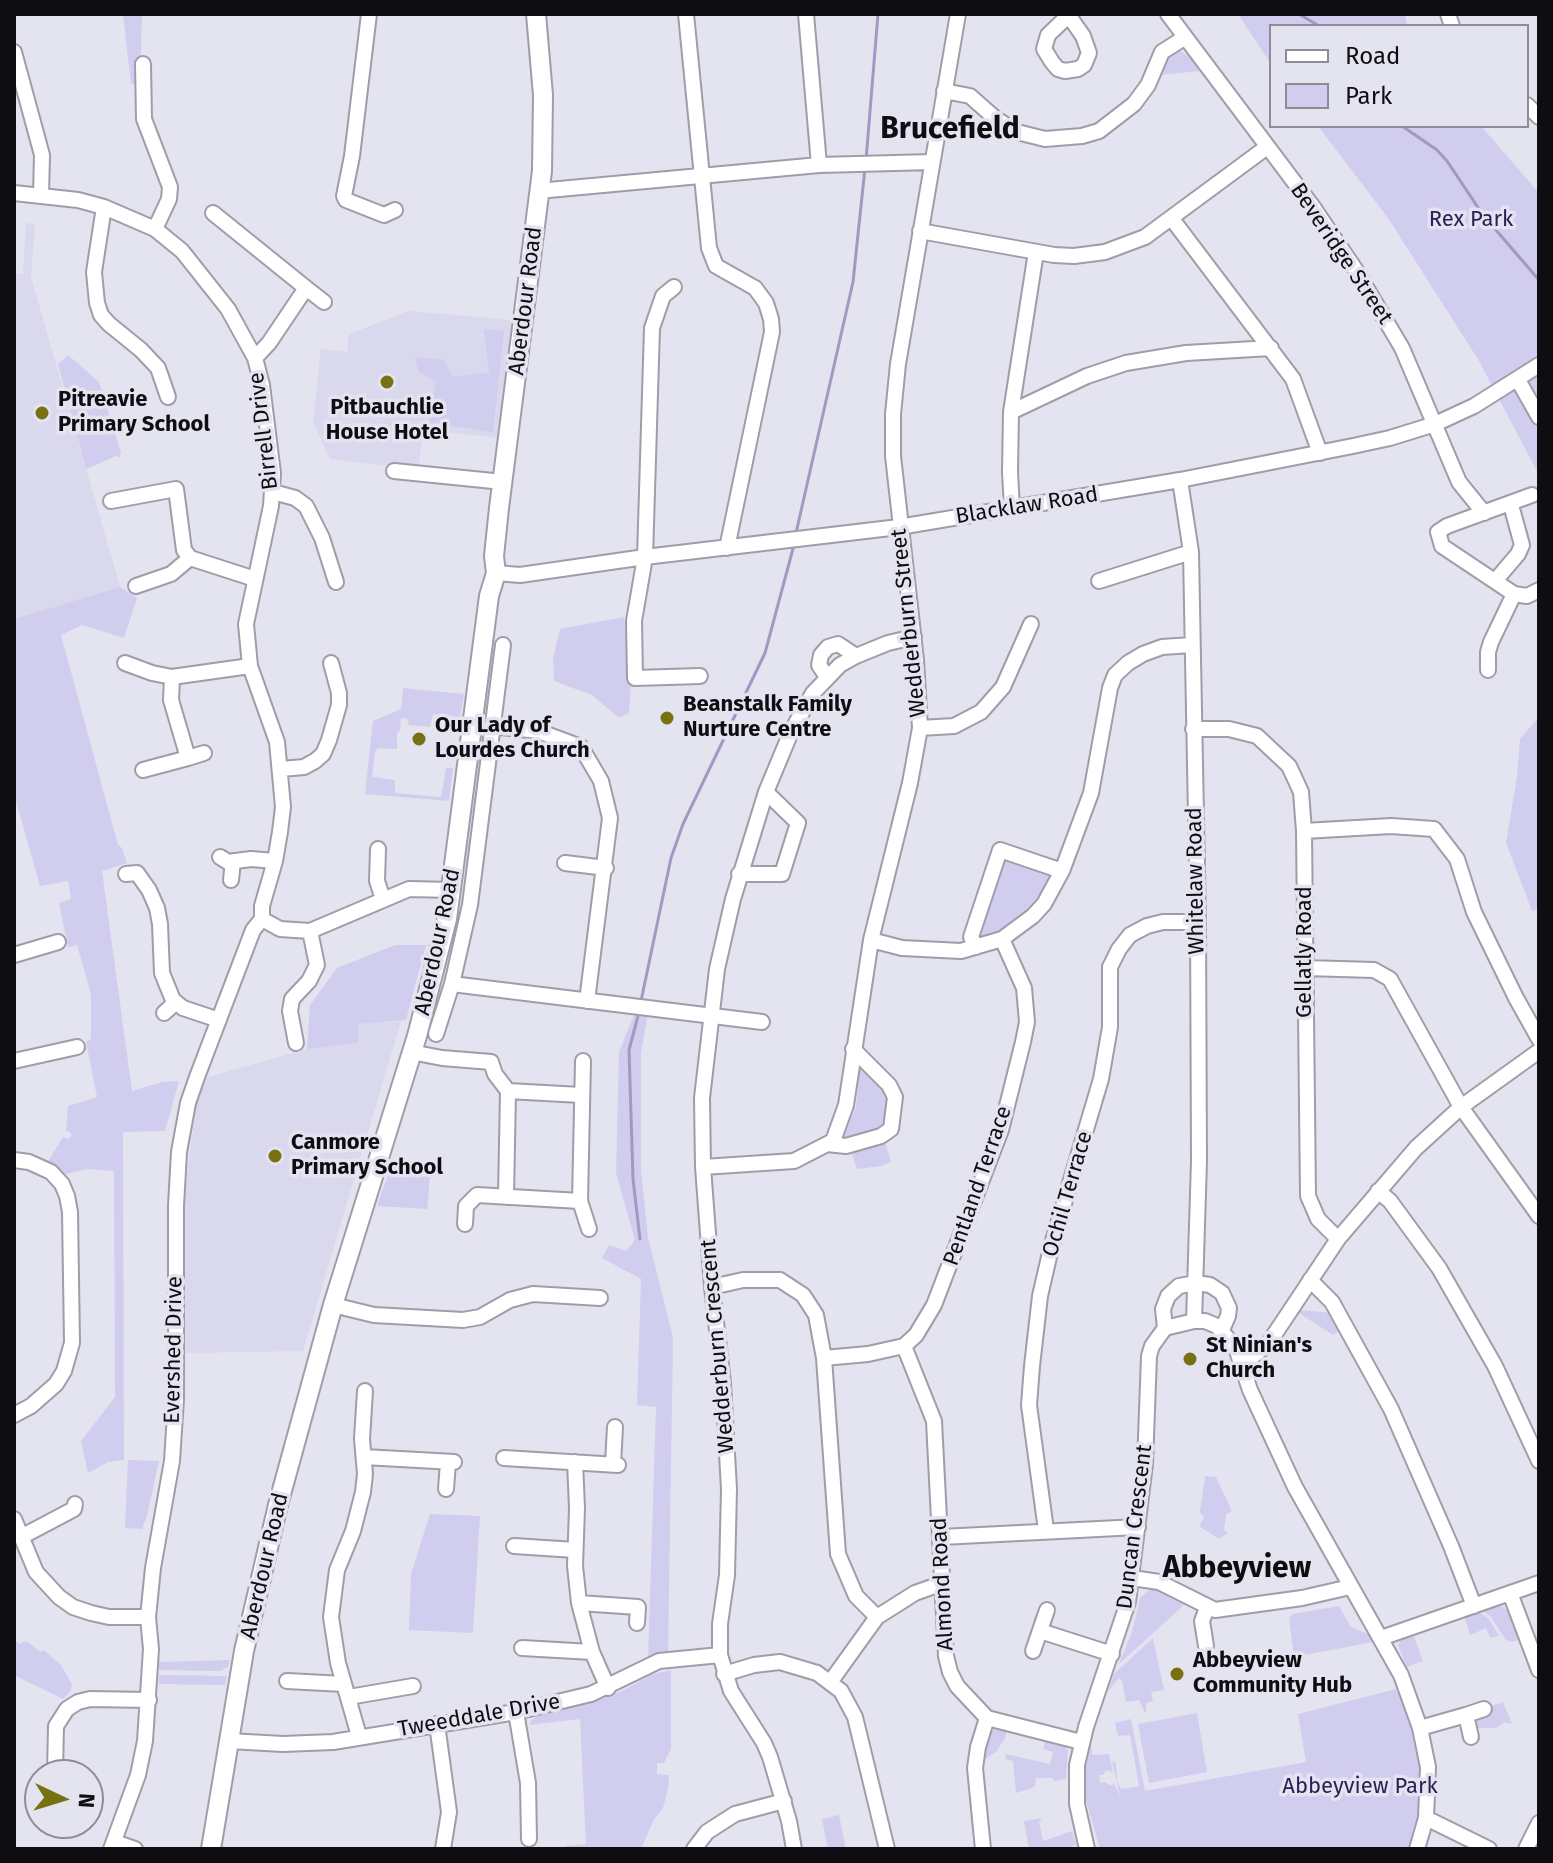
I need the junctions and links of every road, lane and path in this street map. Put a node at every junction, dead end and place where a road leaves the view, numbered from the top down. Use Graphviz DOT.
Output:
graph roads {
  1 [pos="369,14"];
  2 [pos="536,14"];
  3 [pos="686,14"];
  4 [pos="806,14"];
  5 [pos="958,14"];
  6 [pos="1168,14"];
  7 [pos="1184,38"];
  8 [pos="14,52"];
  9 [pos="143,64"];
  10 [pos="944,91"];
  11 [pos="1267,147"];
  12 [pos="932,162"];
  13 [pos="819,165"];
  14 [pos="701,175"];
  15 [pos="538,191"];
  16 [pos="14,193"];
  17 [pos="41,195"];
  18 [pos="104,207"];
  19 [pos="213,213"];
  20 [pos="389,218"];
  21 [pos="1172,219"];
  22 [pos="155,229"];
  23 [pos="920,231"];
  24 [pos="1036,252"];
  25 [pos="674,287"];
  26 [pos="306,288"];
  27 [pos="324,302"];
  28 [pos="1271,348"];
  29 [pos="255,358"];
  30 [pos="1539,365"];
  31 [pos="1518,380"];
  32 [pos="168,397"];
  33 [pos="1011,412"];
  34 [pos="1539,417"];
  35 [pos="1435,424"];
  36 [pos="1320,453"];
  37 [pos="394,471"];
  38 [pos="1180,480"];
  39 [pos="503,482"];
  40 [pos="273,492"];
  41 [pos="1532,495"];
  42 [pos="111,501"];
  43 [pos="1511,505"];
  44 [pos="1012,509"];
  45 [pos="1484,513"];
  46 [pos="899,527"];
  47 [pos="727,548"];
  48 [pos="1191,552"];
  49 [pos="645,557"];
  50 [pos="190,558"];
  51 [pos="496,573"];
  52 [pos="318,578"];
  53 [pos="255,579"];
  54 [pos="1099,581"];
  55 [pos="1495,581"];
  56 [pos="136,586"];
  57 [pos="1539,590"];
  58 [pos="1514,594"];
  59 [pos="1031,624"];
  60 [pos="914,637"];
  61 [pos="503,645"];
  62 [pos="1192,645"];
  63 [pos="856,656"];
  64 [pos="125,663"];
  65 [pos="331,663"];
  66 [pos="250,666"];
  67 [pos="1488,670"];
  68 [pos="489,673"];
  69 [pos="700,676"];
  70 [pos="172,677"];
  71 [pos="827,677"];
  72 [pos="492,726"];
  73 [pos="920,728"];
  74 [pos="1193,729"];
  75 [pos="204,753"];
  76 [pos="188,758"];
  77 [pos="281,769"];
  78 [pos="143,770"];
  79 [pos="766,792"];
  80 [pos="1304,831"];
  81 [pos="378,849"];
  82 [pos="143,858"];
  83 [pos="275,861"];
  84 [pos="565,863"];
  85 [pos="606,868"];
  86 [pos="1062,871"];
  87 [pos="739,874"];
  88 [pos="231,880"];
  89 [pos="452,890"];
  90 [pos="383,899"];
  91 [pos="262,919"];
  92 [pos="1198,922"];
  93 [pos="310,931"];
  94 [pos="1002,939"];
  95 [pos="871,940"];
  96 [pos="58,942"];
  97 [pos="976,947"];
  98 [pos="14,955"];
  99 [pos="1305,968"];
  100 [pos="452,984"];
  101 [pos="587,1001"];
  102 [pos="176,1002"];
  103 [pos="164,1013"];
  104 [pos="710,1017"];
  105 [pos="219,1020"];
  106 [pos="762,1022"];
  107 [pos="436,1034"];
  108 [pos="1539,1039"];
  109 [pos="296,1043"];
  110 [pos="77,1047"];
  111 [pos="853,1049"];
  112 [pos="1539,1051"];
  113 [pos="411,1052"];
  114 [pos="14,1061"];
  115 [pos="583,1061"];
  116 [pos="508,1091"];
  117 [pos="581,1095"];
  118 [pos="1461,1107"];
  119 [pos="827,1144"];
  120 [pos="14,1160"];
  121 [pos="703,1167"];
  122 [pos="1378,1191"];
  123 [pos="506,1197"];
  124 [pos="580,1201"];
  125 [pos="1539,1216"];
  126 [pos="465,1224"];
  127 [pos="589,1229"];
  128 [pos="1338,1239"];
  129 [pos="1310,1280"];
  130 [pos="1196,1283"];
  131 [pos="712,1287"];
  132 [pos="600,1298"];
  133 [pos="333,1305"];
  134 [pos="1194,1321"];
  135 [pos="1165,1328"];
  136 [pos="1222,1330"];
  137 [pos="904,1346"];
  138 [pos="824,1358"];
  139 [pos="1240,1359"];
  140 [pos="365,1391"];
  141 [pos="14,1415"];
  142 [pos="615,1427"];
  143 [pos="364,1457"];
  144 [pos="504,1458"];
  145 [pos="1539,1461"];
  146 [pos="575,1462"];
  147 [pos="446,1489"];
  148 [pos="75,1504"];
  149 [pos="14,1519"];
  150 [pos="1138,1527"];
  151 [pos="1046,1530"];
  152 [pos="21,1537"];
  153 [pos="941,1537"];
  154 [pos="514,1546"];
  155 [pos="575,1550"];
  156 [pos="1132,1578"];
  157 [pos="943,1583"];
  158 [pos="1539,1583"];
  159 [pos="1350,1587"];
  160 [pos="1510,1593"];
  161 [pos="579,1603"];
  162 [pos="1474,1606"];
  163 [pos="1207,1608"];
  164 [pos="1047,1610"];
  165 [pos="148,1617"];
  166 [pos="877,1617"];
  167 [pos="637,1623"];
  168 [pos="1040,1631"];
  169 [pos="1381,1638"];
  170 [pos="1206,1646"];
  171 [pos="522,1648"];
  172 [pos="1033,1651"];
  173 [pos="592,1652"];
  174 [pos="1112,1654"];
  175 [pos="720,1655"];
  176 [pos="1539,1670"];
  177 [pos="724,1674"];
  178 [pos="287,1681"];
  179 [pos="831,1681"];
  180 [pos="413,1686"];
  181 [pos="608,1688"];
  182 [pos="347,1691"];
  183 [pos="149,1700"];
  184 [pos="1484,1709"];
  185 [pos="516,1712"];
  186 [pos="1466,1715"];
  187 [pos="987,1718"];
  188 [pos="437,1724"];
  189 [pos="1420,1728"];
  190 [pos="359,1736"];
  191 [pos="1471,1737"];
  192 [pos="229,1741"];
  193 [pos="1081,1742"];
  194 [pos="52,1759"];
  195 [pos="784,1801"];
  196 [pos="1426,1818"];
  197 [pos="1539,1823"];
  198 [pos="529,1839"];
  199 [pos="113,1845"];
  200 [pos="135,1849"];
  201 [pos="211,1849"];
  202 [pos="443,1849"];
  203 [pos="694,1849"];
  204 [pos="794,1849"];
  205 [pos="887,1849"];
  206 [pos="983,1849"];
  207 [pos="1087,1849"];
  208 [pos="1417,1849"];
  209 [pos="1489,1849"];
  210 [pos="1526,1849"];
  1 -- 20 [label="street"];
  2 -- 15 [label="main road, Aberdour Road"];
  3 -- 14 [label="street"];
  4 -- 13 [label="street"];
  5 -- 10 [label="street, Wedderburn Street"];
  6 -- 7 [label="street, Beveridge Street"];
  7 -- 10 [label="street"];
  7 -- 11 [label="street, Beveridge Street"];
  8 -- 17 [label="street"];
  9 -- 22 [label="street"];
  10 -- 12 [label="street, Wedderburn Street"];
  11 -- 21 [label="street"];
  11 -- 35 [label="street, Beveridge Street"];
  12 -- 13 [label="street"];
  12 -- 23 [label="street, Wedderburn Street"];
  13 -- 14 [label="street"];
  14 -- 15 [label="street"];
  14 -- 47 [label="street"];
  15 -- 39 [label="main road, Aberdour Road"];
  16 -- 17 [label="street, Birrell Drive"];
  17 -- 18 [label="street, Birrell Drive"];
  18 -- 22 [label="street, Birrell Drive"];
  18 -- 32 [label="street"];
  19 -- 26 [label="street"];
  21 -- 24 [label="street"];
  21 -- 28 [label="street"];
  22 -- 29 [label="street, Birrell Drive"];
  23 -- 24 [label="street"];
  23 -- 46 [label="street, Wedderburn Street"];
  24 -- 33 [label="street"];
  25 -- 49 [label="street"];
  26 -- 27 [label="street"];
  26 -- 29 [label="street"];
  28 -- 33 [label="street"];
  28 -- 36 [label="street"];
  29 -- 40 [label="street, Birrell Drive"];
  30 -- 31 [label="street, Blacklaw Road"];
  31 -- 34 [label="street"];
  31 -- 35 [label="street, Blacklaw Road"];
  33 -- 44 [label="street"];
  35 -- 36 [label="street, Blacklaw Road"];
  35 -- 45 [label="street, Beveridge Street"];
  36 -- 38 [label="street, Blacklaw Road"];
  37 -- 39 [label="street"];
  38 -- 44 [label="street, Blacklaw Road"];
  38 -- 48 [label="street, Whitelaw Road"];
  39 -- 51 [label="main road, Aberdour Road"];
  40 -- 52 [label="street"];
  40 -- 53 [label="street, Birrell Drive"];
  41 -- 43 [label="street"];
  42 -- 50 [label="street"];
  43 -- 45 [label="street"];
  43 -- 55 [label="street"];
  44 -- 46 [label="street, Blacklaw Road"];
  45 -- 55 [label="street"];
  46 -- 47 [label="street, Blacklaw Road"];
  46 -- 60 [label="street, Wedderburn Street"];
  47 -- 49 [label="street, Blacklaw Road"];
  48 -- 54 [label="street"];
  48 -- 62 [label="street, Whitelaw Road"];
  49 -- 51 [label="street, Blacklaw Road"];
  49 -- 69 [label="street"];
  50 -- 53 [label="street"];
  50 -- 56 [label="street"];
  51 -- 68 [label="main road, Aberdour Road"];
  53 -- 66 [label="street, Birrell Drive"];
  55 -- 58 [label="street"];
  57 -- 58 [label="street"];
  58 -- 67 [label="street"];
  59 -- 73 [label="street"];
  60 -- 63 [label="street, Wedderburn Crescent"];
  60 -- 73 [label="street, Wedderburn Street"];
  61 -- 68 [label="street, Aberdour Road"];
  62 -- 74 [label="street, Whitelaw Road"];
  62 -- 86 [label="street"];
  63 -- 71 [label="street, Wedderburn Crescent"];
  63 -- 71 [label="street, Wedderburn Crescent"];
  64 -- 70 [label="street"];
  65 -- 77 [label="street"];
  66 -- 70 [label="street"];
  66 -- 77 [label="street, Birrell Drive"];
  68 -- 72 [label="street, Aberdour Road"];
  68 -- 89 [label="main road, Aberdour Road"];
  70 -- 76 [label="street"];
  71 -- 79 [label="street, Wedderburn Crescent"];
  72 -- 85 [label="street"];
  72 -- 100 [label="street, Aberdour Road"];
  73 -- 95 [label="street, Wedderburn Street"];
  74 -- 80 [label="street, Gellatly Road"];
  74 -- 92 [label="street, Whitelaw Road"];
  75 -- 76 [label="street"];
  76 -- 78 [label="street"];
  77 -- 83 [label="street, Birrell Drive"];
  79 -- 87 [label="street, Wedderburn Crescent"];
  79 -- 87 [label="street"];
  80 -- 99 [label="street, Gellatly Road"];
  80 -- 108 [label="street"];
  81 -- 90 [label="street"];
  82 -- 102 [label="street"];
  83 -- 88 [label="street"];
  83 -- 91 [label="street, Evershed Drive"];
  84 -- 85 [label="street"];
  85 -- 101 [label="street"];
  86 -- 94 [label="street"];
  86 -- 97 [label="street"];
  87 -- 104 [label="street, Wedderburn Crescent"];
  89 -- 90 [label="street"];
  89 -- 113 [label="main road, Aberdour Road"];
  90 -- 93 [label="street"];
  91 -- 93 [label="street"];
  91 -- 105 [label="street, Evershed Drive"];
  92 -- 130 [label="street, Whitelaw Road"];
  92 -- 151 [label="street, Ochil Terrace"];
  93 -- 109 [label="street"];
  94 -- 97 [label="street"];
  94 -- 137 [label="street, Pentland Terrace"];
  95 -- 97 [label="street"];
  95 -- 111 [label="street, Wedderburn Street"];
  96 -- 98 [label="street"];
  99 -- 118 [label="street"];
  99 -- 128 [label="street, Gellatly Road"];
  100 -- 101 [label="street"];
  100 -- 107 [label="street, Aberdour Road"];
  101 -- 104 [label="street"];
  102 -- 103 [label="street"];
  102 -- 105 [label="street"];
  104 -- 106 [label="street"];
  104 -- 121 [label="street, Wedderburn Crescent"];
  105 -- 165 [label="street, Evershed Drive"];
  110 -- 114 [label="street"];
  111 -- 119 [label="street, Wedderburn Street"];
  111 -- 119 [label="street"];
  112 -- 118 [label="street"];
  113 -- 116 [label="street"];
  113 -- 133 [label="main road, Aberdour Road"];
  115 -- 117 [label="street"];
  116 -- 117 [label="street"];
  116 -- 123 [label="street"];
  117 -- 124 [label="street"];
  118 -- 122 [label="street"];
  118 -- 125 [label="street"];
  119 -- 121 [label="street"];
  120 -- 141 [label="street"];
  121 -- 131 [label="street, Wedderburn Crescent"];
  122 -- 128 [label="street"];
  122 -- 145 [label="street"];
  123 -- 124 [label="street"];
  123 -- 126 [label="street"];
  124 -- 127 [label="street"];
  128 -- 129 [label="street"];
  129 -- 139 [label="street"];
  129 -- 162 [label="street"];
  130 -- 134 [label="street, Whitelaw Road"];
  130 -- 135 [label="street"];
  130 -- 136 [label="street"];
  131 -- 138 [label="street"];
  131 -- 175 [label="street, Wedderburn Crescent"];
  132 -- 133 [label="street"];
  133 -- 192 [label="main road, Aberdour Road"];
  134 -- 135 [label="street"];
  134 -- 136 [label="street"];
  135 -- 150 [label="street, Duncan Crescent"];
  136 -- 139 [label="street"];
  137 -- 138 [label="street"];
  137 -- 153 [label="street, Almond Road"];
  138 -- 166 [label="street"];
  139 -- 159 [label="street"];
  140 -- 143 [label="street"];
  142 -- 146 [label="street"];
  143 -- 147 [label="street"];
  143 -- 182 [label="street"];
  144 -- 146 [label="street"];
  146 -- 155 [label="street"];
  148 -- 152 [label="street"];
  149 -- 152 [label="street"];
  150 -- 151 [label="street"];
  150 -- 156 [label="street, Duncan Crescent"];
  151 -- 153 [label="street"];
  152 -- 165 [label="street"];
  153 -- 157 [label="street, Almond Road"];
  154 -- 155 [label="street"];
  155 -- 161 [label="street"];
  156 -- 163 [label="street"];
  156 -- 174 [label="street, Duncan Crescent"];
  157 -- 166 [label="street"];
  157 -- 187 [label="street, Almond Road"];
  158 -- 160 [label="street"];
  159 -- 163 [label="street"];
  159 -- 169 [label="street"];
  160 -- 162 [label="street"];
  160 -- 176 [label="street"];
  161 -- 167 [label="street"];
  161 -- 173 [label="street"];
  162 -- 169 [label="street"];
  163 -- 170 [label="street"];
  164 -- 168 [label="street"];
  165 -- 183 [label="street, Evershed Drive"];
  166 -- 179 [label="street"];
  168 -- 172 [label="street"];
  168 -- 174 [label="street"];
  169 -- 189 [label="street"];
  171 -- 173 [label="street"];
  173 -- 181 [label="street"];
  174 -- 193 [label="street, Duncan Crescent"];
  175 -- 177 [label="street, Wedderburn Crescent"];
  175 -- 181 [label="street, Tweeddale Drive"];
  177 -- 179 [label="street"];
  177 -- 195 [label="street, Wedderburn Crescent"];
  178 -- 182 [label="street"];
  179 -- 205 [label="street"];
  180 -- 182 [label="street"];
  181 -- 185 [label="street, Tweeddale Drive"];
  182 -- 190 [label="street"];
  183 -- 194 [label="street"];
  183 -- 199 [label="street, Evershed Drive"];
  184 -- 186 [label="street"];
  185 -- 188 [label="street, Tweeddale Drive"];
  185 -- 198 [label="street"];
  186 -- 189 [label="street"];
  186 -- 191 [label="street"];
  187 -- 193 [label="street"];
  187 -- 206 [label="street"];
  188 -- 190 [label="street, Tweeddale Drive"];
  188 -- 202 [label="street"];
  189 -- 196 [label="street"];
  190 -- 192 [label="street, Tweeddale Drive"];
  192 -- 201 [label="main road, Aberdour Road"];
  193 -- 207 [label="street, Duncan Crescent"];
  195 -- 203 [label="street"];
  195 -- 204 [label="street, Wedderburn Crescent"];
  196 -- 208 [label="street"];
  196 -- 209 [label="street"];
  197 -- 210 [label="street"];
  199 -- 200 [label="street"];
}
